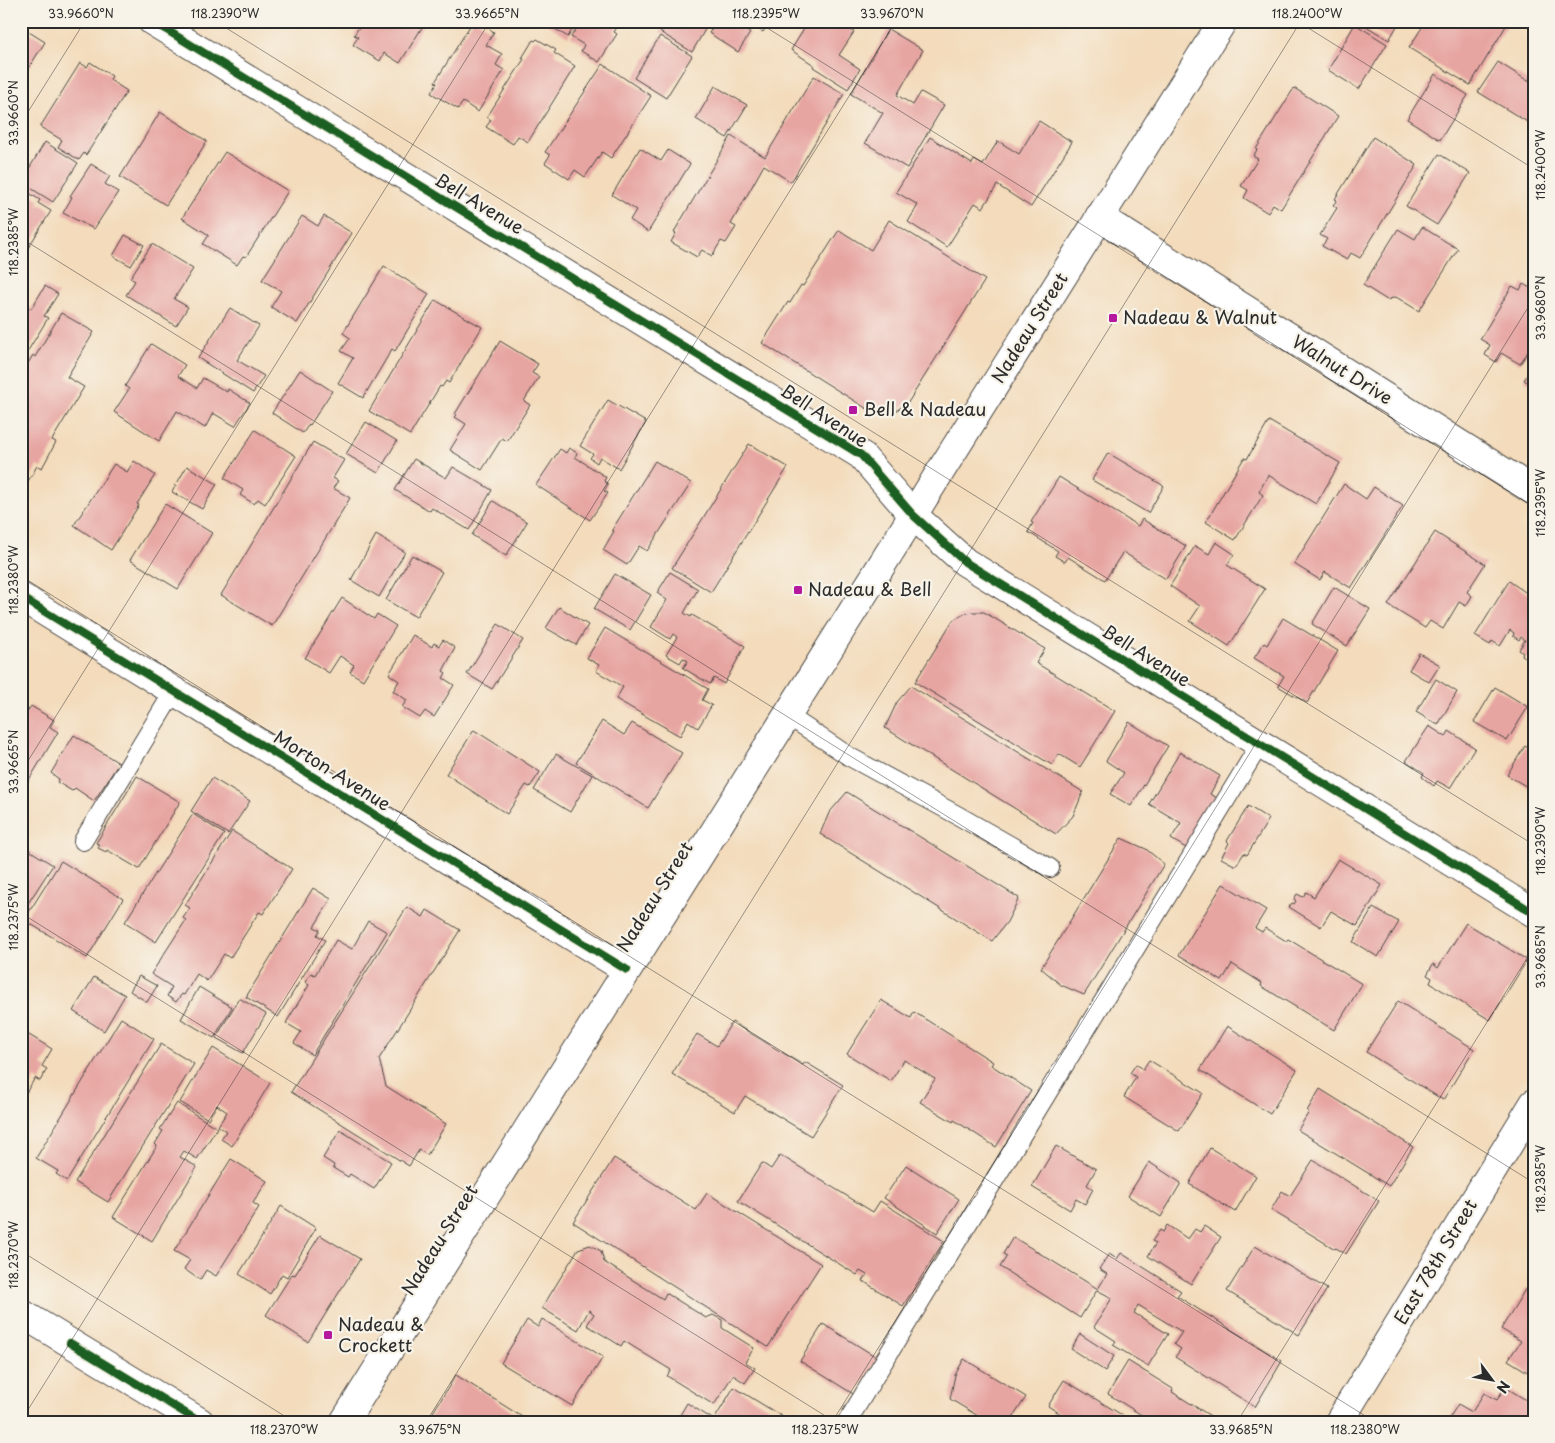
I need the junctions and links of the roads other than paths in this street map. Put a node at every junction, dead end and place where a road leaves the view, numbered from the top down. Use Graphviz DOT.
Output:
graph roads {
  1 [pos="152,21"];
  2 [pos="1223,21"];
  3 [pos="1099,218"];
  4 [pos="1534,491"];
  5 [pos="913,515"];
  6 [pos="21,597"];
  7 [pos="174,691"];
  8 [pos="787,715"];
  9 [pos="1260,744"];
  10 [pos="83,842"];
  11 [pos="1050,868"];
  12 [pos="1534,913"];
  13 [pos="627,970"];
  14 [pos="1534,1103"];
  15 [pos="21,1313"];
  16 [pos="200,1422"];
  17 [pos="344,1422"];
  18 [pos="847,1422"];
  19 [pos="1339,1422"];
  1 -- 5 [label="street, Bell Avenue"];
  2 -- 3 [label="street, Nadeau Street"];
  3 -- 4 [label="street, Walnut Drive"];
  3 -- 5 [label="street, Nadeau Street"];
  5 -- 8 [label="street, Nadeau Street"];
  5 -- 9 [label="street, Bell Avenue"];
  6 -- 7 [label="street, Morton Avenue"];
  7 -- 10 [label="lane"];
  7 -- 13 [label="street, Morton Avenue"];
  8 -- 11 [label="lane"];
  8 -- 13 [label="street, Nadeau Street"];
  9 -- 12 [label="street, Bell Avenue"];
  9 -- 18 [label="lane"];
  13 -- 17 [label="street, Nadeau Street"];
  14 -- 19 [label="street, East 78th Street"];
  15 -- 16 [label="street"];
}
